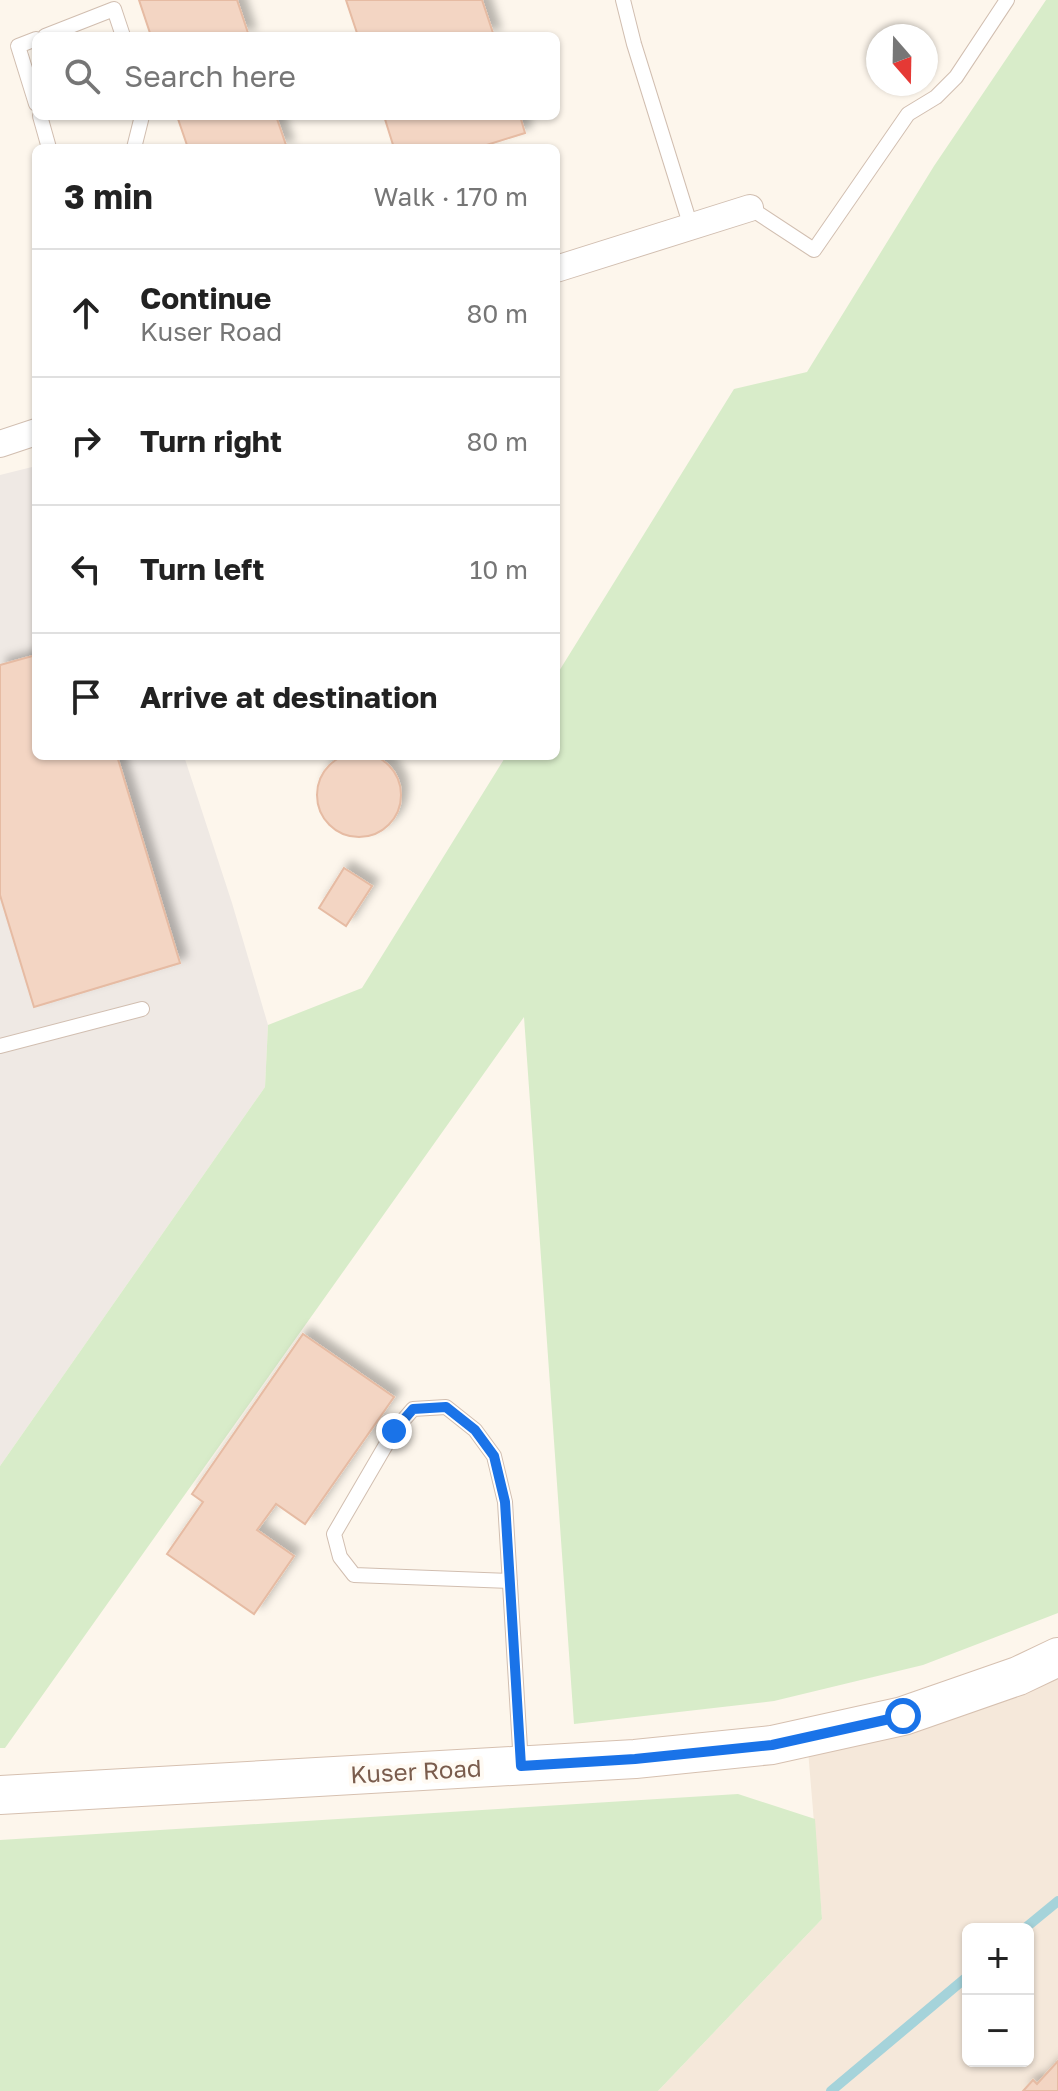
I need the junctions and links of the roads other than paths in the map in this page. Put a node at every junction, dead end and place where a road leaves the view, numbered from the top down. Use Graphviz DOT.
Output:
graph roads {
  1 [pos="623,0"];
  2 [pos="1007,0"];
  3 [pos="55,32"];
  4 [pos="122,32"];
  5 [pos="32,41"];
  6 [pos="32,91"];
  7 [pos="41,120"];
  8 [pos="141,120"];
  9 [pos="48,144"];
  10 [pos="135,144"];
  11 [pos="750,208"];
  12 [pos="691,227"];
  13 [pos="560,268"];
  14 [pos="32,433"];
  15 [pos="0,444"];
  16 [pos="142,1009"];
  17 [pos="0,1046"];
  18 [pos="510,1581"];
  19 [pos="1058,1657"];
  20 [pos="521,1766"];
  21 [pos="0,1795"];
  1 -- 12 [label="lane"];
  2 -- 11 [label="lane"];
  3 -- 4 [label="lane"];
  5 -- 6 [label="lane"];
  7 -- 9 [label="lane"];
  8 -- 10 [label="lane"];
  11 -- 12 [label="street"];
  12 -- 13 [label="street"];
  14 -- 15 [label="street"];
  16 -- 17 [label="lane"];
  18 -- 18 [label="lane"];
  18 -- 20 [label="lane"];
  19 -- 20 [label="street, Kuser Road"];
  20 -- 21 [label="street, Kuser Road"];
}
